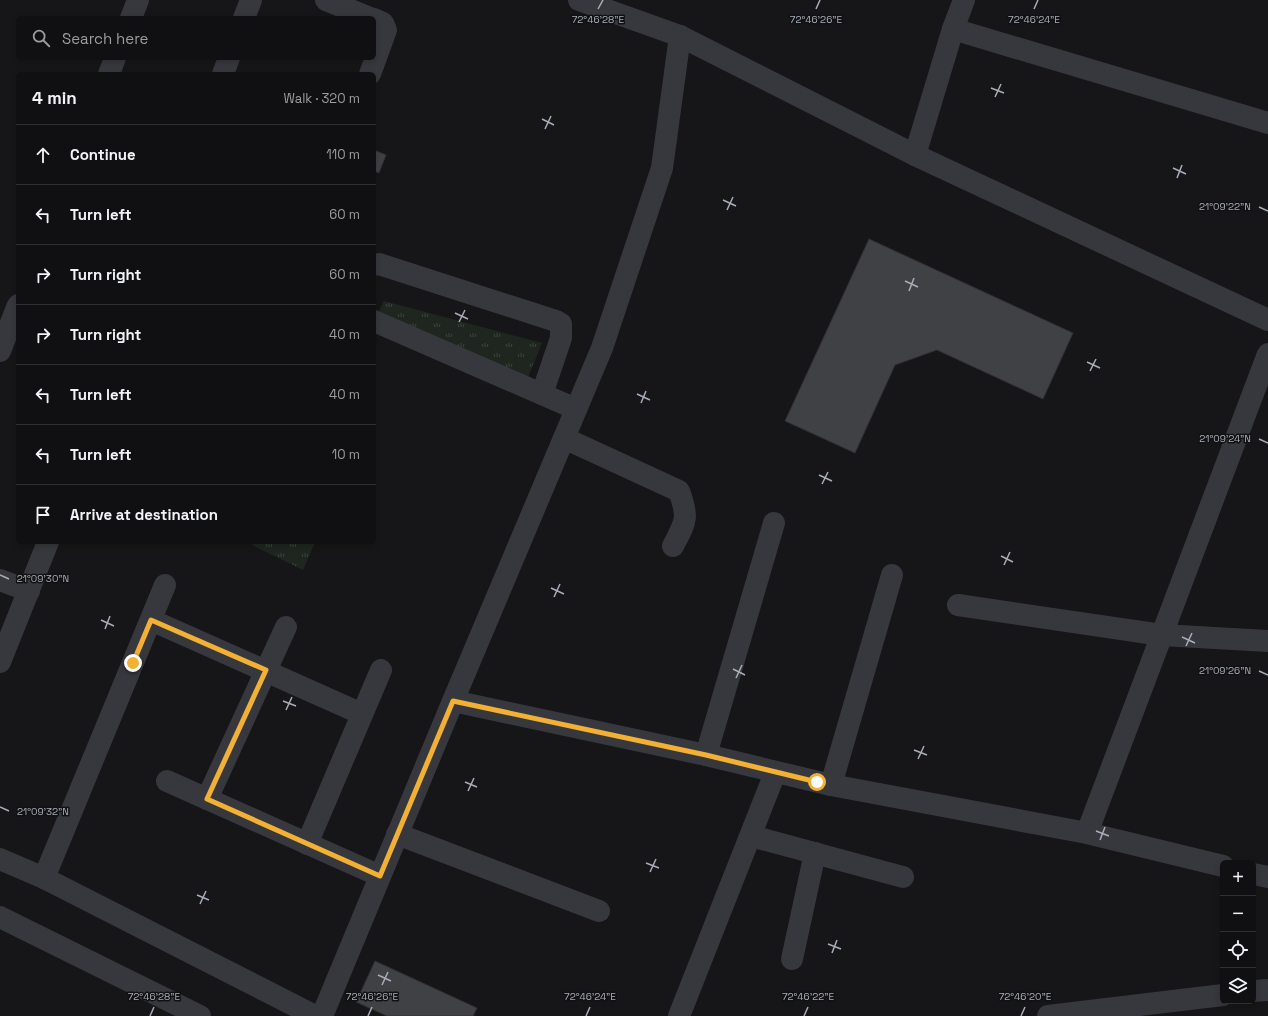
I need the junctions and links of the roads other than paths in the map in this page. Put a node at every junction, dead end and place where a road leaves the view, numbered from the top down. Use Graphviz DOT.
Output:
graph roads {
  1 [pos="138,0"];
  2 [pos="251,0"];
  3 [pos="326,0"];
  4 [pos="579,0"];
  5 [pos="964,0"];
  6 [pos="620,7"];
  7 [pos="132,16"];
  8 [pos="245,16"];
  9 [pos="365,16"];
  10 [pos="376,20"];
  11 [pos="953,29"];
  12 [pos="680,36"];
  13 [pos="376,58"];
  14 [pos="114,60"];
  15 [pos="228,60"];
  16 [pos="375,60"];
  17 [pos="110,72"];
  18 [pos="224,72"];
  19 [pos="371,72"];
  20 [pos="1268,123"];
  21 [pos="915,155"];
  22 [pos="376,265"];
  23 [pos="16,310"];
  24 [pos="1268,320"];
  25 [pos="376,322"];
  26 [pos="0,351"];
  27 [pos="1268,354"];
  28 [pos="542,394"];
  29 [pos="576,410"];
  30 [pos="564,438"];
  31 [pos="774,523"];
  32 [pos="47,544"];
  33 [pos="673,546"];
  34 [pos="892,575"];
  35 [pos="0,580"];
  36 [pos="165,585"];
  37 [pos="29,591"];
  38 [pos="958,605"];
  39 [pos="151,620"];
  40 [pos="286,627"];
  41 [pos="1162,635"];
  42 [pos="1268,641"];
  43 [pos="0,662"];
  44 [pos="266,670"];
  45 [pos="381,670"];
  46 [pos="453,701"];
  47 [pos="362,714"];
  48 [pos="706,755"];
  49 [pos="775,773"];
  50 [pos="167,782"];
  51 [pos="831,784"];
  52 [pos="207,799"];
  53 [pos="1087,833"];
  54 [pos="397,834"];
  55 [pos="751,836"];
  56 [pos="307,844"];
  57 [pos="815,853"];
  58 [pos="0,859"];
  59 [pos="1220,865"];
  60 [pos="1256,875"];
  61 [pos="380,876"];
  62 [pos="903,877"];
  63 [pos="1268,877"];
  64 [pos="44,878"];
  65 [pos="598,911"];
  66 [pos="0,917"];
  67 [pos="792,958"];
  68 [pos="1268,990"];
  69 [pos="1256,991"];
  70 [pos="1220,995"];
  71 [pos="200,1016"];
  72 [pos="315,1016"];
  73 [pos="322,1016"];
  74 [pos="680,1016"];
  75 [pos="1048,1016"];
  1 -- 7 [label="street"];
  2 -- 8 [label="street"];
  3 -- 9 [label="street"];
  4 -- 6 [label="street"];
  5 -- 11 [label="street"];
  6 -- 12 [label="street"];
  10 -- 13 [label="street"];
  11 -- 20 [label="street"];
  11 -- 21 [label="street"];
  12 -- 21 [label="street"];
  12 -- 29 [label="street"];
  14 -- 17 [label="street"];
  15 -- 18 [label="street"];
  16 -- 19 [label="street"];
  21 -- 24 [label="street"];
  22 -- 28 [label="street"];
  23 -- 26 [label="street"];
  25 -- 28 [label="street"];
  27 -- 41 [label="street"];
  28 -- 29 [label="street"];
  29 -- 30 [label="street"];
  30 -- 33 [label="street"];
  30 -- 46 [label="street"];
  31 -- 48 [label="street"];
  32 -- 37 [label="street"];
  34 -- 51 [label="street"];
  35 -- 37 [label="street"];
  36 -- 39 [label="street"];
  37 -- 43 [label="street"];
  38 -- 41 [label="street"];
  39 -- 44 [label="street"];
  39 -- 64 [label="street"];
  40 -- 44 [label="street"];
  41 -- 42 [label="street"];
  41 -- 53 [label="street"];
  44 -- 47 [label="street"];
  44 -- 52 [label="street"];
  45 -- 47 [label="street"];
  46 -- 48 [label="street"];
  46 -- 54 [label="street"];
  47 -- 56 [label="street"];
  48 -- 49 [label="street"];
  49 -- 51 [label="street"];
  49 -- 55 [label="street"];
  50 -- 52 [label="street"];
  51 -- 53 [label="street"];
  52 -- 56 [label="street"];
  53 -- 59 [label="street"];
  54 -- 61 [label="street"];
  54 -- 65 [label="street"];
  55 -- 57 [label="street"];
  55 -- 74 [label="street"];
  56 -- 61 [label="street"];
  57 -- 62 [label="street"];
  57 -- 67 [label="street"];
  58 -- 64 [label="street"];
  60 -- 63 [label="street"];
  61 -- 73 [label="street"];
  64 -- 72 [label="street"];
  66 -- 71 [label="street"];
  68 -- 69 [label="street"];
  70 -- 75 [label="street"];
}
